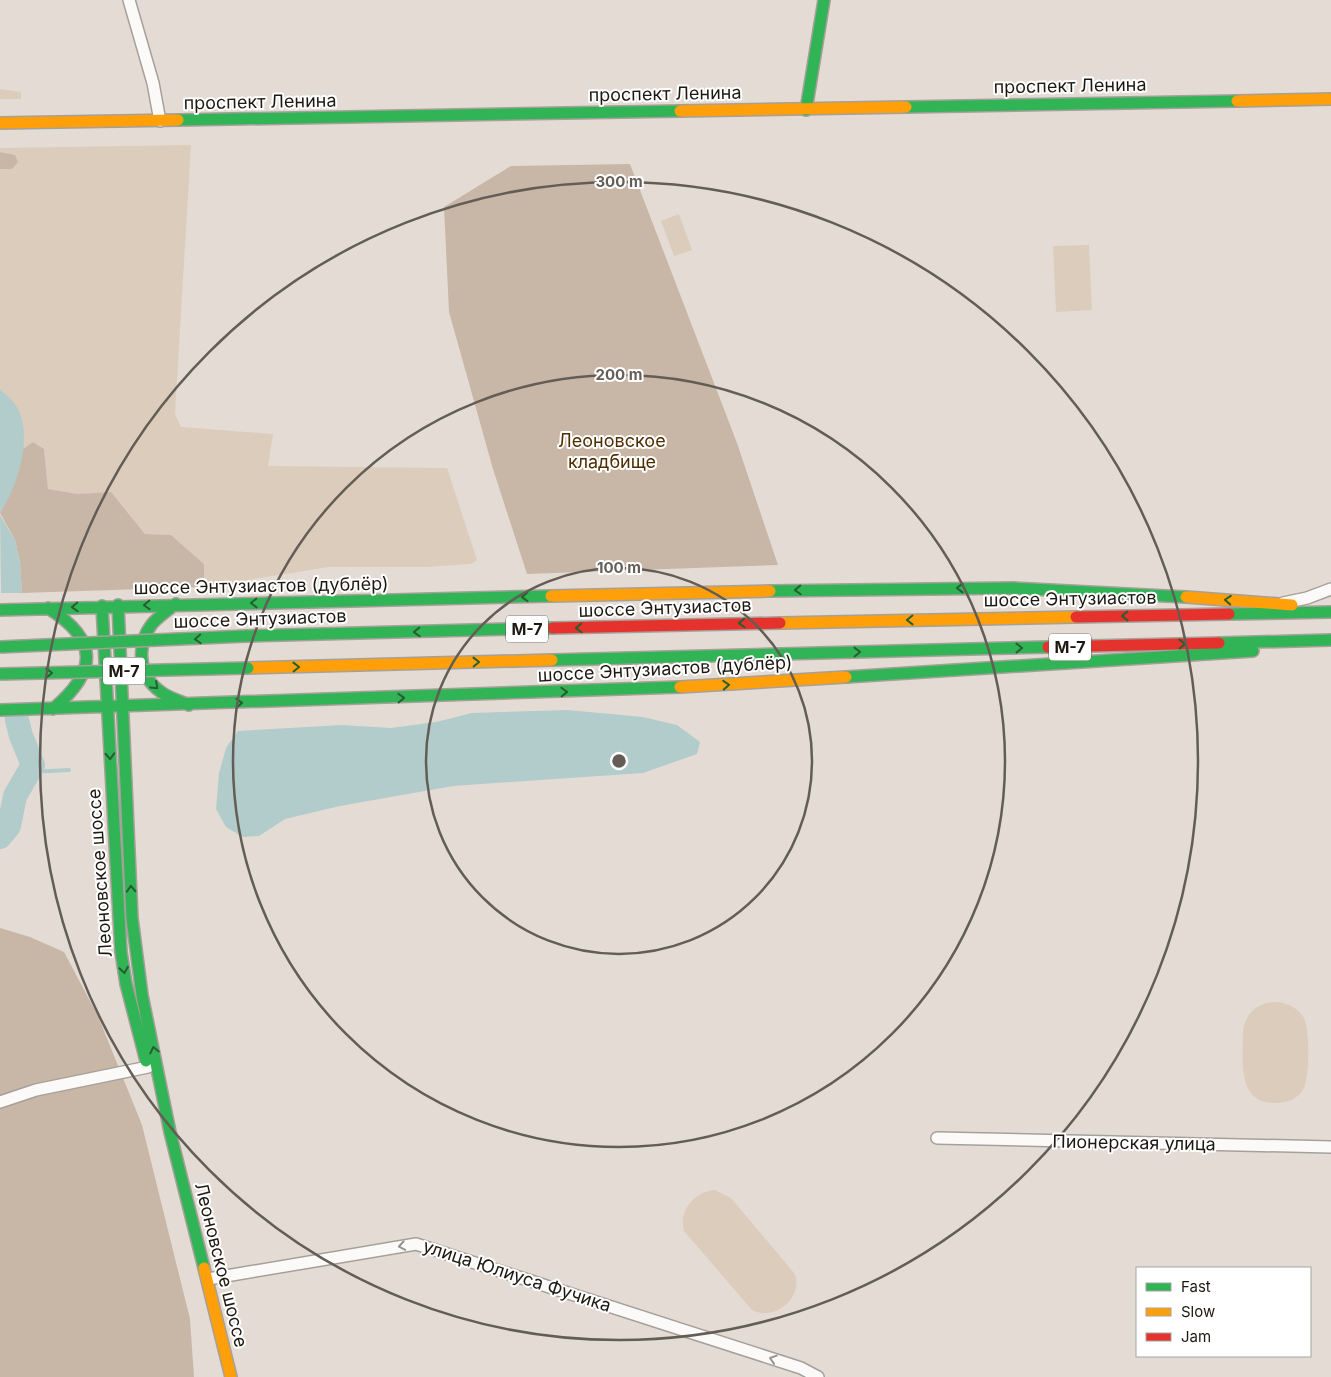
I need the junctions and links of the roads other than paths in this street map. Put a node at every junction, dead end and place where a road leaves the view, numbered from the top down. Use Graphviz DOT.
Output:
graph roads {
  1 [pos="129,0"];
  2 [pos="824,0"];
  3 [pos="1331,99"];
  4 [pos="806,110"];
  5 [pos="160,121"];
  6 [pos="0,123"];
  7 [pos="1331,588"];
  8 [pos="176,604"];
  9 [pos="1276,604"];
  10 [pos="118,605"];
  11 [pos="102,606"];
  12 [pos="48,608"];
  13 [pos="1331,608"];
  14 [pos="0,610"];
  15 [pos="1331,612"];
  16 [pos="1331,640"];
  17 [pos="1331,645"];
  18 [pos="0,647"];
  19 [pos="0,674"];
  20 [pos="190,705"];
  21 [pos="108,707"];
  22 [pos="122,707"];
  23 [pos="53,709"];
  24 [pos="0,710"];
  25 [pos="148,1067"];
  26 [pos="0,1102"];
  27 [pos="170,1132"];
  28 [pos="937,1138"];
  29 [pos="1331,1148"];
  30 [pos="208,1279"];
  31 [pos="230,1377"];
  32 [pos="818,1377"];
  1 -- 5 [label="street"];
  2 -- 4 [label="main road"];
  3 -- 4 [label="main road, проспект Ленина"];
  4 -- 5 [label="main road, проспект Ленина"];
  5 -- 6 [label="main road, проспект Ленина"];
  7 -- 9 [label="street"];
  9 -- 8 [label="main road, шоссе Энтузиастов (дублёр), one-way"];
  8 -- 10 [label="main road, шоссе Энтузиастов (дублёр), one-way"];
  8 -- 20 [label="main road, one-way"];
  9 -- 13 [label="main road, шоссе Энтузиастов (дублёр)"];
  10 -- 11 [label="main road, шоссе Энтузиастов (дублёр)"];
  10 -- 22 [label="main road, Леоновское шоссе"];
  11 -- 12 [label="main road, шоссе Энтузиастов (дублёр), one-way"];
  11 -- 21 [label="main road, Леоновское шоссе"];
  12 -- 14 [label="main road, шоссе Энтузиастов (дублёр)"];
  12 -- 23 [label="main road"];
  15 -- 18 [label="main road, шоссе Энтузиастов / М-7, one-way, bridge"];
  19 -- 16 [label="main road, М-7, one-way, bridge"];
  20 -- 17 [label="main road, шоссе Энтузиастов (дублёр), one-way"];
  20 -- 22 [label="main road, шоссе Энтузиастов (дублёр)"];
  21 -- 22 [label="main road, шоссе Энтузиастов (дублёр)"];
  21 -- 23 [label="main road, шоссе Энтузиастов (дублёр)"];
  21 -- 25 [label="main road, Леоновское шоссе, one-way"];
  27 -- 22 [label="main road, Леоновское шоссе, one-way"];
  23 -- 24 [label="main road, шоссе Энтузиастов (дублёр)"];
  25 -- 26 [label="street"];
  25 -- 27 [label="main road, Леоновское шоссе"];
  27 -- 30 [label="main road, Леоновское шоссе"];
  28 -- 29 [label="street, Пионерская улица"];
  30 -- 31 [label="main road, Леоновское шоссе"];
  32 -- 30 [label="street, улица Юлиуса Фучика, one-way"];
}
